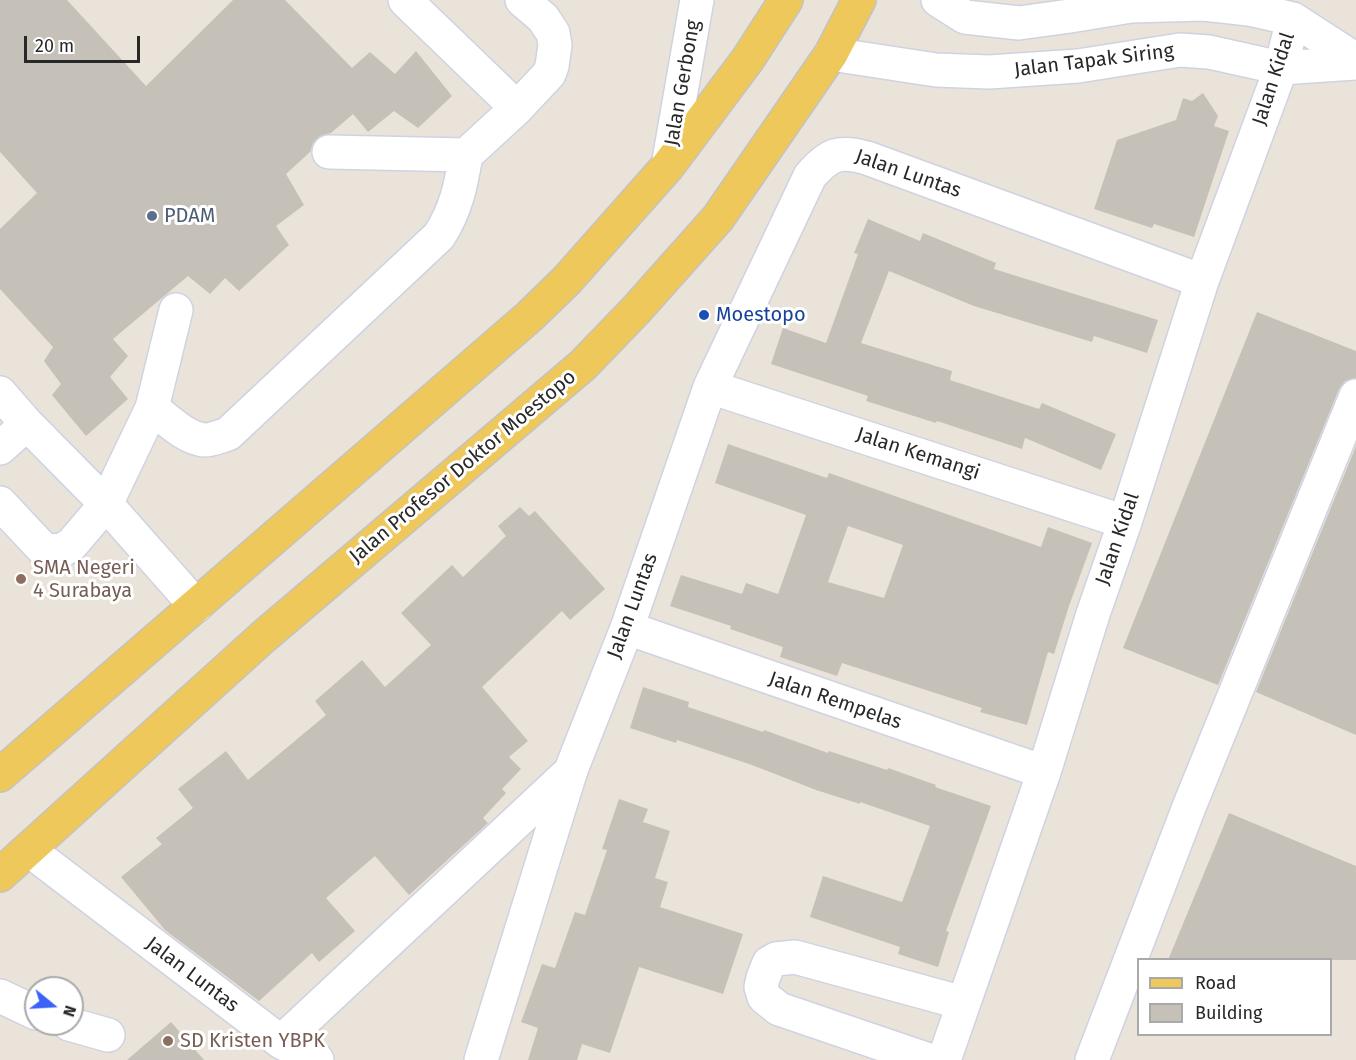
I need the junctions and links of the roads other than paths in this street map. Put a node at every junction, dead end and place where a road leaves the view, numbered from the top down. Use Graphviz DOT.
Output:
graph roads {
  1 [pos="405,0"];
  2 [pos="522,0"];
  3 [pos="697,0"];
  4 [pos="786,0"];
  5 [pos="859,0"];
  6 [pos="938,0"];
  7 [pos="1293,19"];
  8 [pos="831,54"];
  9 [pos="1356,62"];
  10 [pos="1281,68"];
  11 [pos="517,108"];
  12 [pos="329,152"];
  13 [pos="466,155"];
  14 [pos="668,166"];
  15 [pos="1202,281"];
  16 [pos="176,310"];
  17 [pos="710,387"];
  18 [pos="0,393"];
  19 [pos="1356,396"];
  20 [pos="152,408"];
  21 [pos="27,424"];
  22 [pos="0,448"];
  23 [pos="0,503"];
  24 [pos="106,504"];
  25 [pos="1125,522"];
  26 [pos="196,606"];
  27 [pos="627,628"];
  28 [pos="571,770"];
  29 [pos="1044,772"];
  30 [pos="0,775"];
  31 [pos="29,850"];
  32 [pos="0,875"];
  33 [pos="0,996"];
  34 [pos="963,1003"];
  35 [pos="24,1007"];
  36 [pos="84,1028"];
  37 [pos="108,1035"];
  38 [pos="281,1042"];
  39 [pos="317,1060"];
  40 [pos="481,1060"];
  41 [pos="929,1060"];
  42 [pos="944,1060"];
  43 [pos="1092,1060"];
  1 -- 11 [label="street"];
  2 -- 11 [label="street"];
  3 -- 14 [label="street, Jalan Gerbong"];
  4 -- 14 [label="main road"];
  5 -- 8 [label="main road, Jalan Profesor Doktor Moestopo"];
  6 -- 7 [label="street, Jalan Tapak Siring"];
  7 -- 9 [label="street, Jalan Tapak Siring"];
  7 -- 10 [label="street, Jalan Kidal"];
  8 -- 10 [label="street, Jalan Tapak Siring"];
  8 -- 31 [label="main road, Jalan Profesor Doktor Moestopo"];
  9 -- 10 [label="street, Jalan Tapak Siring"];
  10 -- 15 [label="street, Jalan Kidal"];
  11 -- 13 [label="street"];
  12 -- 13 [label="street"];
  13 -- 20 [label="street"];
  14 -- 26 [label="main road"];
  15 -- 17 [label="street, Jalan Luntas"];
  15 -- 25 [label="street, Jalan Kidal"];
  16 -- 20 [label="street"];
  17 -- 25 [label="street, Jalan Kemangi"];
  17 -- 27 [label="street, Jalan Luntas"];
  18 -- 21 [label="street"];
  19 -- 43 [label="street"];
  20 -- 24 [label="street"];
  21 -- 22 [label="street"];
  21 -- 24 [label="street"];
  23 -- 24 [label="street"];
  24 -- 26 [label="street"];
  25 -- 29 [label="street, Jalan Kidal"];
  26 -- 30 [label="main road"];
  27 -- 28 [label="street, Jalan Luntas"];
  27 -- 29 [label="street, Jalan Rempelas"];
  28 -- 38 [label="street, Jalan Luntas"];
  28 -- 40 [label="street"];
  29 -- 34 [label="street, Jalan Kidal"];
  31 -- 32 [label="main road, Jalan Profesor Doktor Moestopo"];
  31 -- 38 [label="street, Jalan Luntas"];
  33 -- 35 [label="street"];
  34 -- 41 [label="street"];
  34 -- 42 [label="street, Jalan Kidal"];
  36 -- 37 [label="street"];
  38 -- 39 [label="street"];
}
